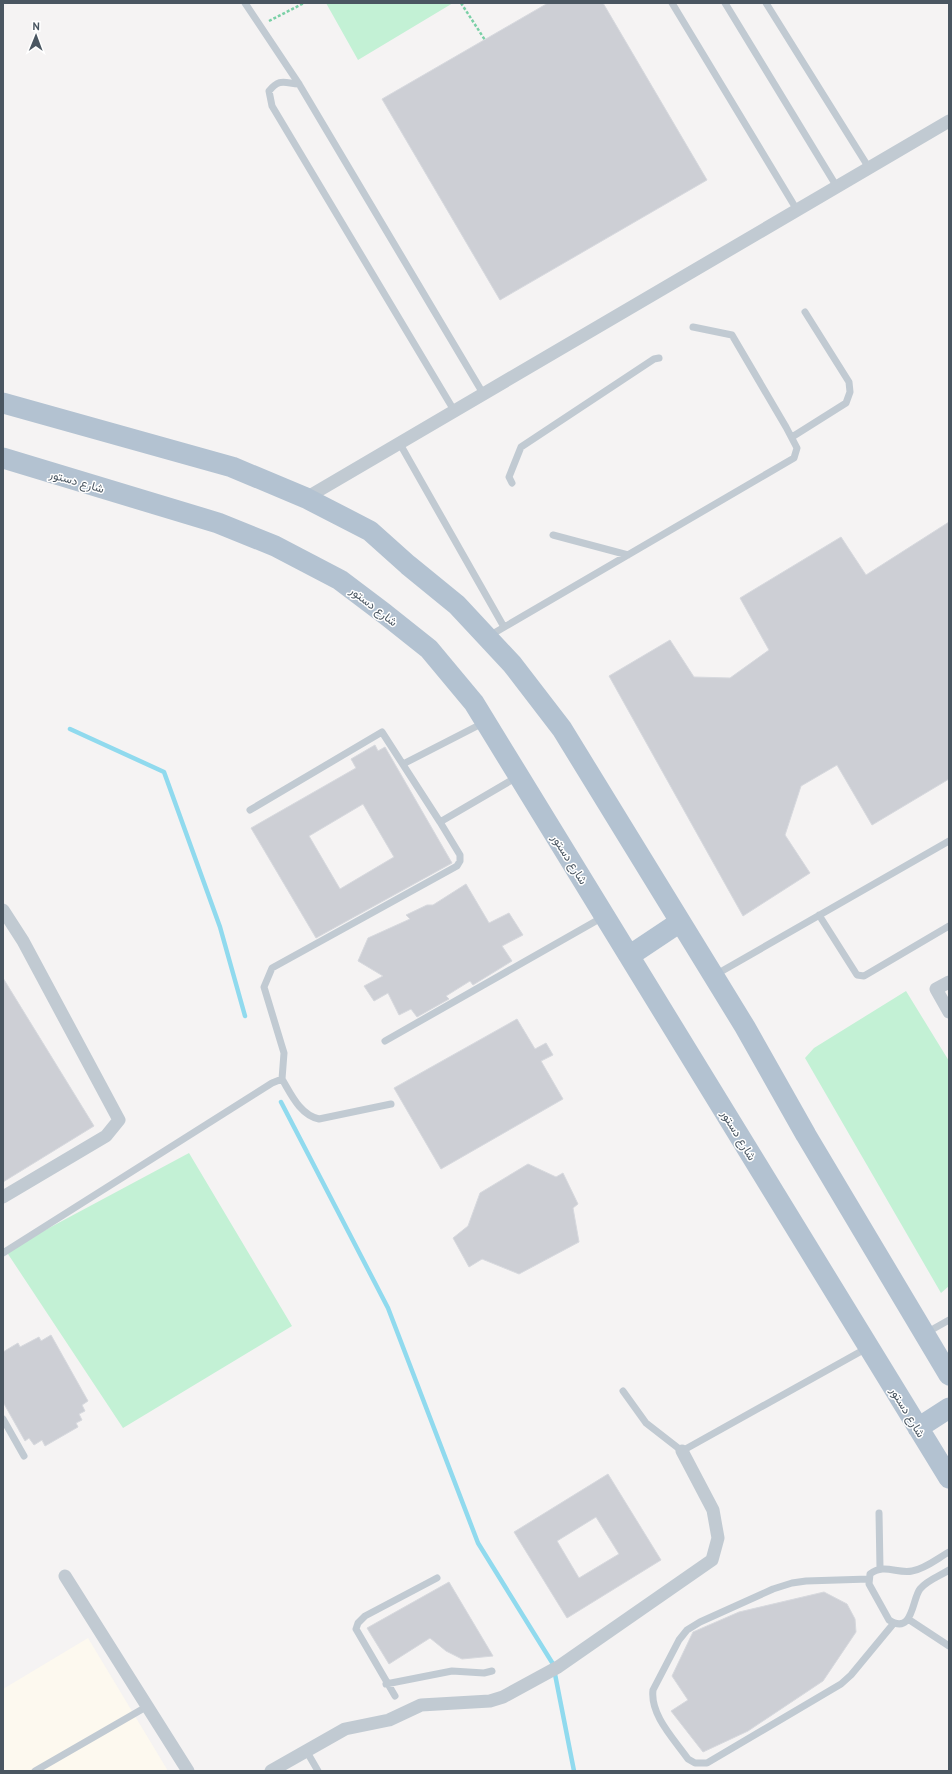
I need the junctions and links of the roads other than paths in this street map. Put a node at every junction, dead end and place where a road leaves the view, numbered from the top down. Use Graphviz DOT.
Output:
graph roads {
  1 [pos="245,3"];
  2 [pos="672,3"];
  3 [pos="725,3"];
  4 [pos="766,3"];
  5 [pos="299,84"];
  6 [pos="949,121"];
  7 [pos="868,168"];
  8 [pos="837,187"];
  9 [pos="797,210"];
  10 [pos="805,312"];
  11 [pos="694,327"];
  12 [pos="659,358"];
  13 [pos="484,395"];
  14 [pos="3,403"];
  15 [pos="455,412"];
  16 [pos="792,438"];
  17 [pos="400,444"];
  18 [pos="3,458"];
  19 [pos="512,483"];
  20 [pos="306,498"];
  21 [pos="553,536"];
  22 [pos="628,555"];
  23 [pos="496,632"];
  24 [pos="486,722"];
  25 [pos="403,764"];
  26 [pos="519,776"];
  27 [pos="250,810"];
  28 [pos="440,822"];
  29 [pos="949,841"];
  30 [pos="3,910"];
  31 [pos="819,915"];
  32 [pos="605,916"];
  33 [pos="680,922"];
  34 [pos="949,926"];
  35 [pos="8,929"];
  36 [pos="629,956"];
  37 [pos="713,976"];
  38 [pos="949,982"];
  39 [pos="949,1012"];
  40 [pos="385,1041"];
  41 [pos="282,1079"];
  42 [pos="391,1104"];
  43 [pos="3,1197"];
  44 [pos="3,1253"];
  45 [pos="949,1320"];
  46 [pos="925,1334"];
  47 [pos="869,1347"];
  48 [pos="949,1375"];
  49 [pos="623,1390"];
  50 [pos="949,1408"];
  51 [pos="3,1418"];
  52 [pos="918,1428"];
  53 [pos="682,1451"];
  54 [pos="24,1456"];
  55 [pos="949,1478"];
  56 [pos="879,1513"];
  57 [pos="949,1552"];
  58 [pos="880,1568"];
  59 [pos="949,1570"];
  60 [pos="65,1576"];
  61 [pos="437,1578"];
  62 [pos="869,1579"];
  63 [pos="908,1619"];
  64 [pos="894,1623"];
  65 [pos="949,1646"];
  66 [pos="492,1671"];
  67 [pos="386,1684"];
  68 [pos="395,1696"];
  69 [pos="146,1706"];
  70 [pos="307,1752"];
  71 [pos="35,1771"];
  72 [pos="188,1771"];
  73 [pos="271,1771"];
  74 [pos="318,1771"];
  1 -- 5 [label="lane"];
  2 -- 9 [label="lane"];
  3 -- 8 [label="lane"];
  4 -- 7 [label="lane"];
  5 -- 13 [label="lane"];
  5 -- 15 [label="lane"];
  6 -- 7 [label="street"];
  7 -- 8 [label="street"];
  8 -- 9 [label="street"];
  9 -- 13 [label="street"];
  10 -- 16 [label="lane"];
  11 -- 16 [label="lane"];
  12 -- 19 [label="lane"];
  13 -- 15 [label="street"];
  14 -- 20 [label="main road"];
  15 -- 17 [label="street"];
  16 -- 22 [label="lane"];
  17 -- 20 [label="street"];
  17 -- 23 [label="lane"];
  18 -- 24 [label="main road, شارع دستور"];
  20 -- 23 [label="main road"];
  21 -- 22 [label="lane"];
  22 -- 23 [label="lane"];
  23 -- 33 [label="main road"];
  24 -- 25 [label="lane"];
  24 -- 26 [label="main road, شارع دستور"];
  25 -- 27 [label="lane"];
  25 -- 28 [label="lane"];
  26 -- 28 [label="lane"];
  26 -- 32 [label="main road, شارع دستور"];
  28 -- 41 [label="lane"];
  29 -- 31 [label="lane"];
  30 -- 35 [label="street"];
  31 -- 34 [label="lane"];
  31 -- 37 [label="lane"];
  32 -- 36 [label="main road, شارع دستور"];
  32 -- 40 [label="lane"];
  33 -- 36 [label="main road"];
  33 -- 37 [label="main road"];
  35 -- 43 [label="street"];
  36 -- 47 [label="main road, شارع دستور"];
  37 -- 46 [label="main road"];
  38 -- 39 [label="street"];
  41 -- 42 [label="lane"];
  41 -- 44 [label="lane"];
  45 -- 46 [label="lane"];
  46 -- 48 [label="main road"];
  47 -- 52 [label="main road, شارع دستور"];
  47 -- 53 [label="lane"];
  49 -- 53 [label="lane"];
  50 -- 52 [label="main road"];
  51 -- 54 [label="lane"];
  52 -- 55 [label="main road, شارع دستور"];
  53 -- 70 [label="street"];
  56 -- 58 [label="lane"];
  57 -- 58 [label="lane"];
  58 -- 62 [label="lane"];
  59 -- 63 [label="lane"];
  60 -- 69 [label="street"];
  61 -- 67 [label="lane"];
  62 -- 64 [label="lane"];
  62 -- 64 [label="lane"];
  63 -- 64 [label="lane"];
  63 -- 65 [label="lane"];
  66 -- 67 [label="lane"];
  67 -- 68 [label="lane"];
  69 -- 71 [label="lane"];
  69 -- 72 [label="street"];
  70 -- 73 [label="street"];
  70 -- 74 [label="lane"];
}
